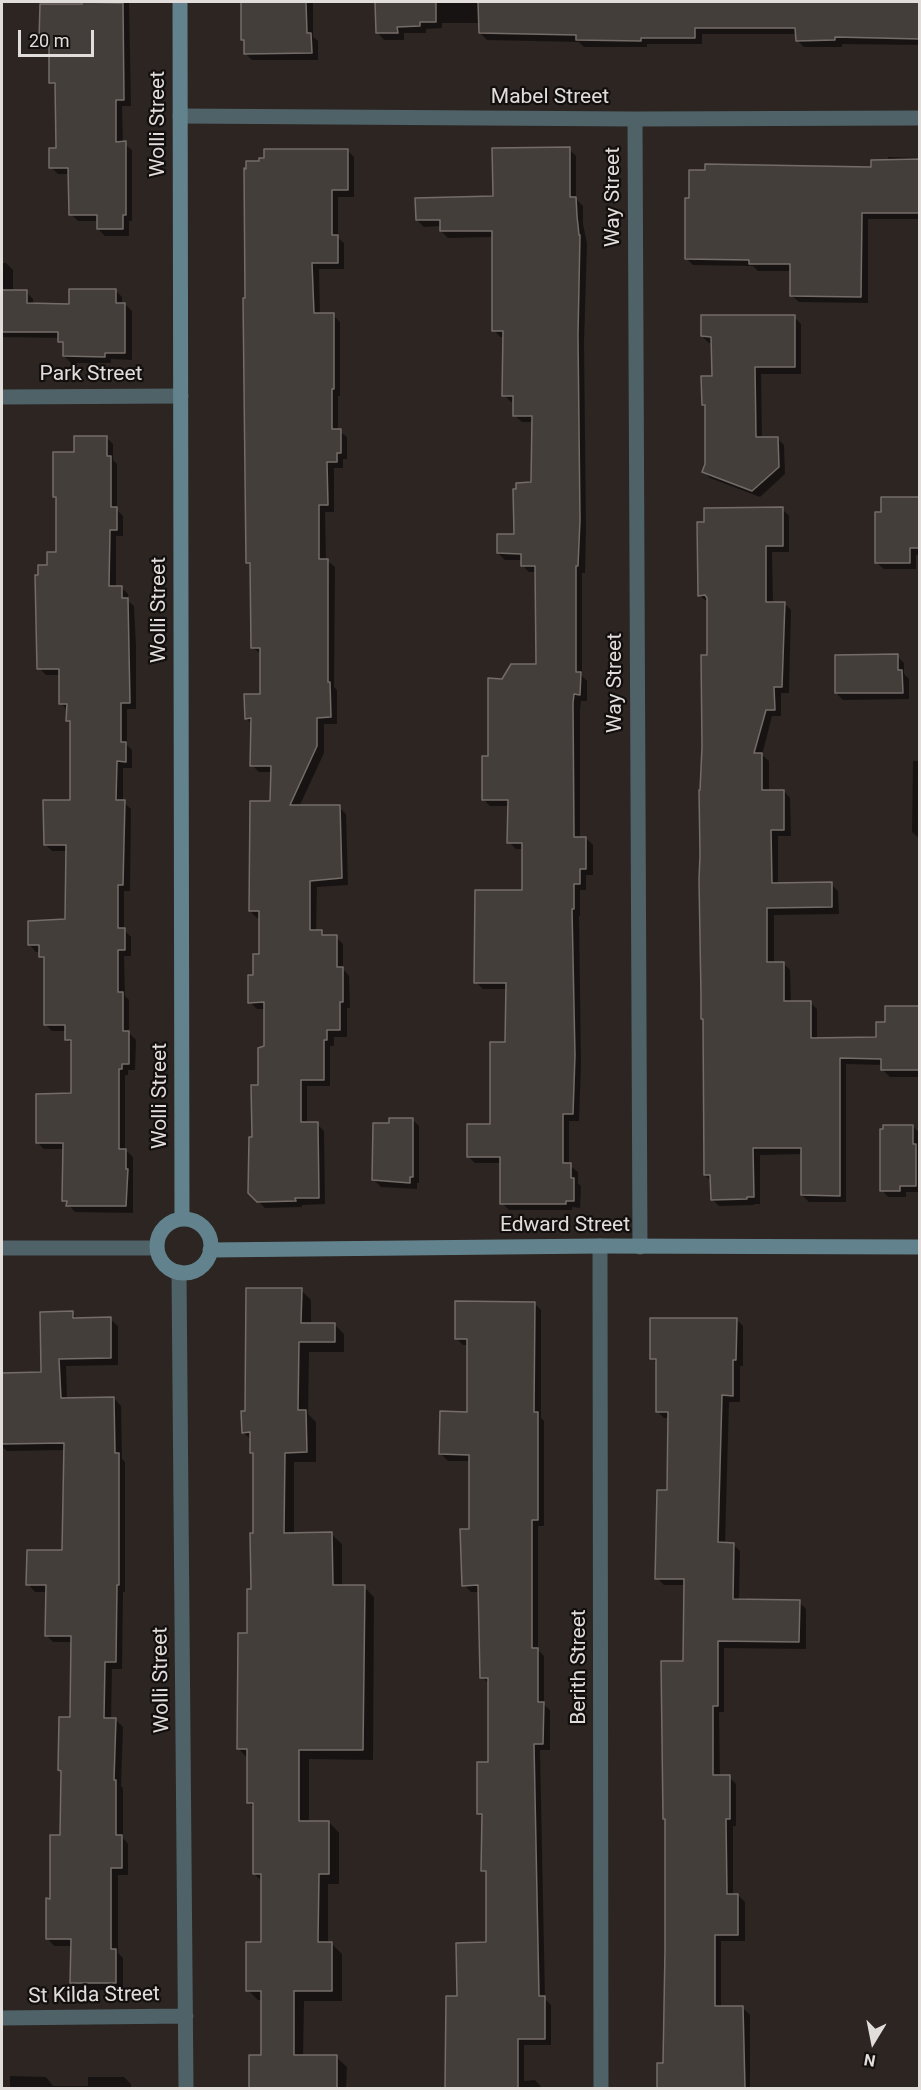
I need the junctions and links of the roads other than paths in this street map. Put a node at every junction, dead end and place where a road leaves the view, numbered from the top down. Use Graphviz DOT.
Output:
graph roads {
  1 [pos="180,2"];
  2 [pos="180,116"];
  3 [pos="920,118"];
  4 [pos="635,119"];
  5 [pos="181,396"];
  6 [pos="2,397"];
  7 [pos="182,1219"];
  8 [pos="600,1246"];
  9 [pos="640,1246"];
  10 [pos="920,1247"];
  11 [pos="2,1248"];
  12 [pos="157,1248"];
  13 [pos="210,1250"];
  14 [pos="179,1272"];
  15 [pos="186,2016"];
  16 [pos="2,2018"];
  17 [pos="186,2088"];
  18 [pos="601,2088"];
  1 -- 2 [label="street, Wolli Street"];
  2 -- 4 [label="street, Mabel Street"];
  2 -- 5 [label="street, Wolli Street"];
  3 -- 4 [label="street, Mabel Street"];
  4 -- 9 [label="street, Way Street"];
  5 -- 6 [label="street, Park Street"];
  5 -- 7 [label="street, Wolli Street"];
  7 -- 12 [label="street"];
  7 -- 13 [label="street"];
  8 -- 9 [label="street, Edward Street"];
  8 -- 13 [label="street, Edward Street"];
  8 -- 18 [label="street, Berith Street"];
  9 -- 10 [label="street, Edward Street"];
  11 -- 12 [label="street"];
  12 -- 14 [label="street"];
  13 -- 14 [label="street"];
  14 -- 15 [label="street, Wolli Street"];
  15 -- 16 [label="street, St Kilda Street"];
  15 -- 17 [label="street, Wolli Street"];
}
